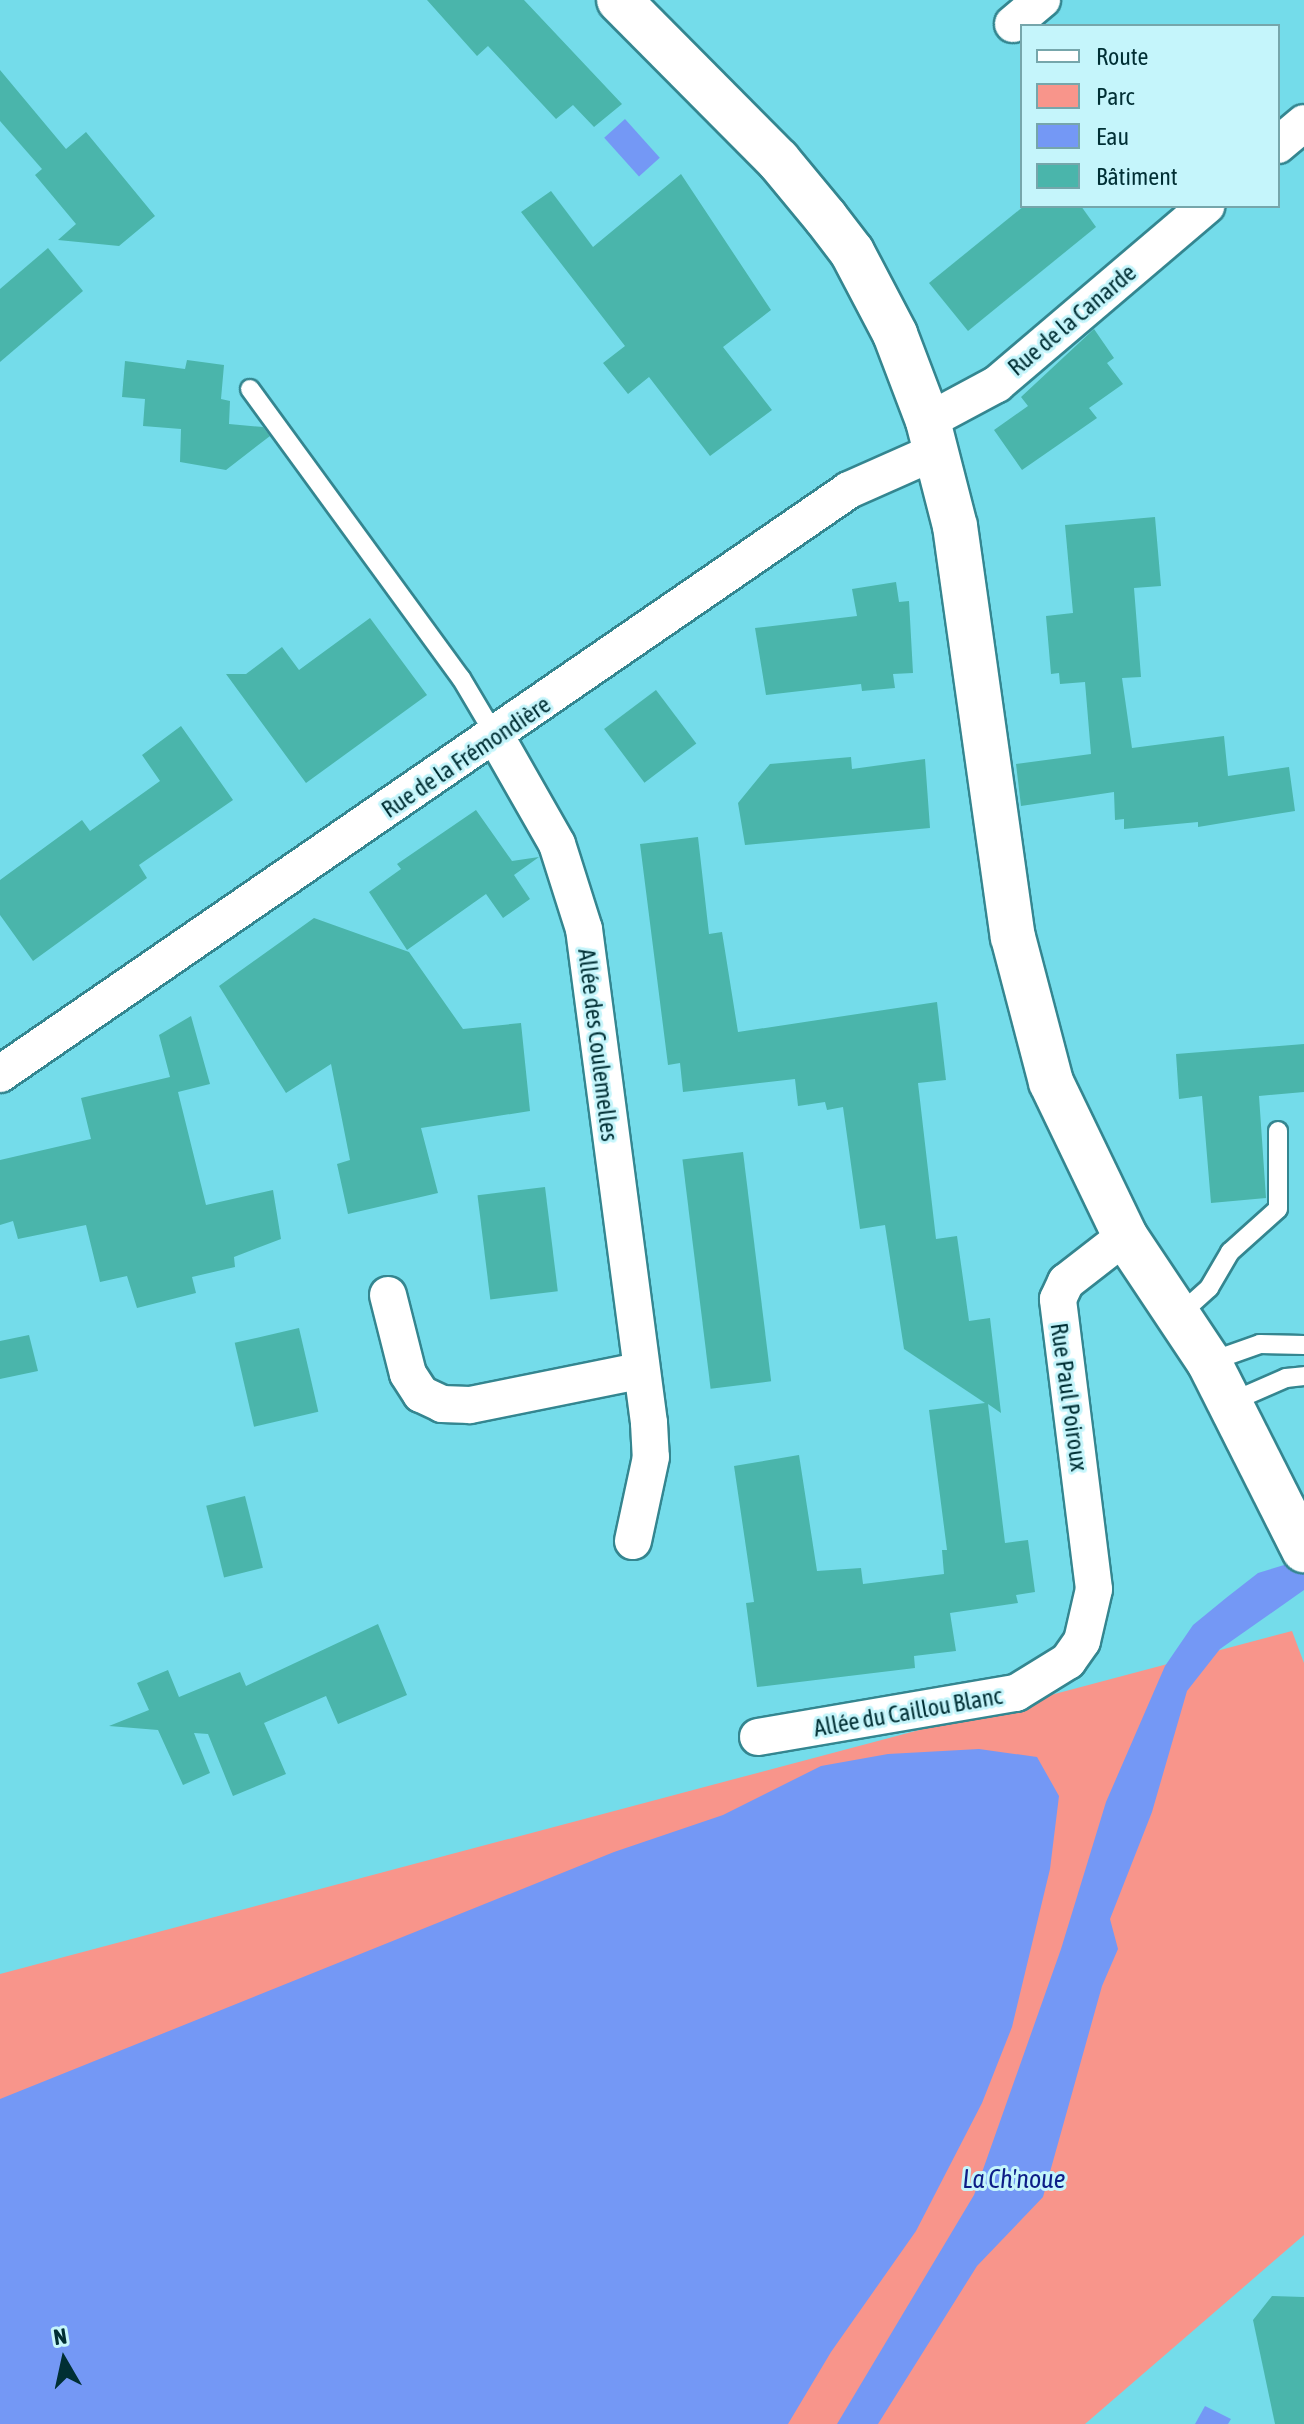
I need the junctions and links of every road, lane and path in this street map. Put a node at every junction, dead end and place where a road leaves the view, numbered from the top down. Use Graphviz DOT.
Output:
graph roads {
  1 [pos="619,0"];
  2 [pos="1042,0"];
  3 [pos="1013,24"];
  4 [pos="1304,123"];
  5 [pos="1280,143"];
  6 [pos="1204,208"];
  7 [pos="250,389"];
  8 [pos="933,436"];
  9 [pos="496,737"];
  10 [pos="0,1074"];
  11 [pos="1278,1131"];
  12 [pos="1125,1236"];
  13 [pos="388,1295"];
  14 [pos="1178,1316"];
  15 [pos="1304,1345"];
  16 [pos="1209,1362"];
  17 [pos="638,1371"];
  18 [pos="1304,1376"];
  19 [pos="1231,1402"];
  20 [pos="1300,1539"];
  21 [pos="633,1541"];
  22 [pos="1094,1589"];
  23 [pos="758,1737"];
  1 -- 8 [label="main road"];
  2 -- 3 [label="street"];
  4 -- 5 [label="street"];
  6 -- 8 [label="street, Rue de la Canarde"];
  7 -- 9 [label="lane"];
  8 -- 9 [label="street, Rue de la Frémondière"];
  8 -- 12 [label="main road"];
  9 -- 10 [label="street, Rue de la Frémondière"];
  9 -- 17 [label="street, Allée des Coulemelles"];
  11 -- 14 [label="lane"];
  12 -- 14 [label="main road"];
  12 -- 22 [label="street, Rue Paul Poiroux"];
  13 -- 17 [label="street"];
  14 -- 16 [label="main road"];
  15 -- 16 [label="lane"];
  16 -- 19 [label="main road"];
  17 -- 21 [label="street, Allée des Coulemelles"];
  18 -- 19 [label="lane"];
  19 -- 20 [label="main road"];
  22 -- 23 [label="street, Allée du Caillou Blanc"];
}
